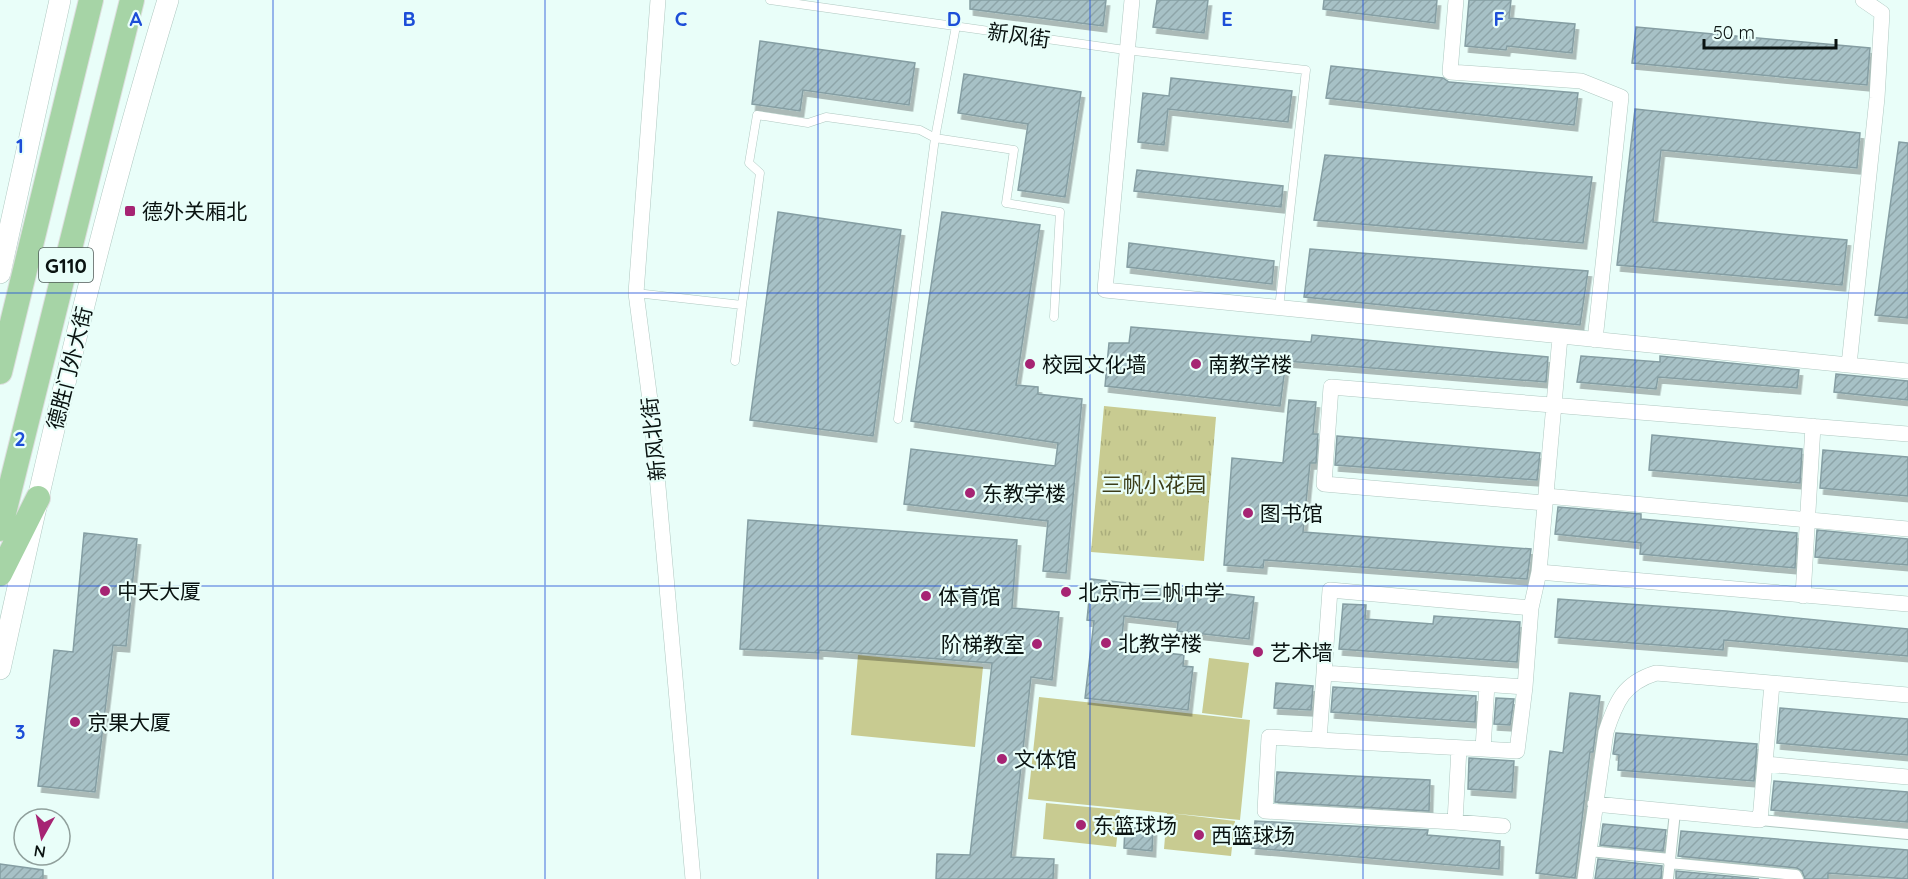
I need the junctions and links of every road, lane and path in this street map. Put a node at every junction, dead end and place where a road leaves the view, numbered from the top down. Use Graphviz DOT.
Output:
graph roads {
  1 [pos="60,0"];
  2 [pos="91,0"];
  3 [pos="132,0"];
  4 [pos="168,0"];
  5 [pos="658,0"];
  6 [pos="770,0"];
  7 [pos="1132,0"];
  8 [pos="1456,0"];
  9 [pos="1863,0"];
  10 [pos="956,26"];
  11 [pos="1125,50"];
  12 [pos="935,138"];
  13 [pos="0,273"];
  14 [pos="636,293"];
  15 [pos="742,305"];
  16 [pos="1279,308"];
  17 [pos="1054,317"];
  18 [pos="1560,336"];
  19 [pos="1595,340"];
  20 [pos="735,361"];
  21 [pos="1849,365"];
  22 [pos="1908,371"];
  23 [pos="0,372"];
  24 [pos="1555,404"];
  25 [pos="898,419"];
  26 [pos="1813,426"];
  27 [pos="1908,434"];
  28 [pos="38,498"];
  29 [pos="1545,499"];
  30 [pos="1807,521"];
  31 [pos="0,529"];
  32 [pos="1908,529"];
  33 [pos="1539,572"];
  34 [pos="0,574"];
  35 [pos="1803,596"];
  36 [pos="1908,604"];
  37 [pos="1531,608"];
  38 [pos="0,669"];
  39 [pos="1324,673"];
  40 [pos="1487,684"];
  41 [pos="1772,684"];
  42 [pos="1525,687"];
  43 [pos="1908,695"];
  44 [pos="1319,740"];
  45 [pos="1459,748"];
  46 [pos="1483,749"];
  47 [pos="1765,764"];
  48 [pos="1908,777"];
  49 [pos="1595,804"];
  50 [pos="1675,812"];
  51 [pos="1760,820"];
  52 [pos="1455,822"];
  53 [pos="1503,826"];
  54 [pos="1908,834"];
  55 [pos="1589,851"];
  56 [pos="1670,861"];
  57 [pos="693,879"];
  58 [pos="1586,879"];
  59 [pos="1668,879"];
  60 [pos="1798,879"];
  1 -- 13 [label="main road"];
  2 -- 23 [label="highway, G110"];
  3 -- 31 [label="highway, 德胜门外大街 / G110"];
  4 -- 28 [label="main road, 德胜门外大街"];
  5 -- 14 [label="street, 新风北街"];
  6 -- 10 [label="lane, 新风街"];
  7 -- 11 [label="street"];
  8 -- 19 [label="street"];
  9 -- 21 [label="street"];
  10 -- 11 [label="lane, 新风街"];
  10 -- 12 [label="lane"];
  11 -- 16 [label="street"];
  11 -- 16 [label="lane, 新风街"];
  12 -- 15 [label="lane"];
  12 -- 17 [label="lane"];
  12 -- 25 [label="lane"];
  14 -- 15 [label="lane"];
  14 -- 57 [label="street, 新风北街"];
  15 -- 20 [label="lane"];
  16 -- 18 [label="street"];
  18 -- 19 [label="street"];
  18 -- 24 [label="street"];
  19 -- 21 [label="street"];
  21 -- 22 [label="street"];
  24 -- 26 [label="street"];
  24 -- 29 [label="street"];
  24 -- 29 [label="street"];
  26 -- 27 [label="street"];
  26 -- 30 [label="street"];
  28 -- 34 [label="highway"];
  28 -- 38 [label="main road, 德胜门外大街"];
  29 -- 30 [label="street"];
  29 -- 33 [label="street"];
  30 -- 32 [label="street"];
  30 -- 35 [label="street"];
  33 -- 35 [label="street"];
  33 -- 37 [label="street"];
  35 -- 36 [label="street"];
  37 -- 39 [label="street"];
  37 -- 42 [label="street"];
  39 -- 40 [label="street"];
  39 -- 44 [label="street"];
  40 -- 42 [label="street"];
  40 -- 46 [label="street"];
  41 -- 43 [label="street"];
  41 -- 47 [label="street"];
  41 -- 49 [label="street"];
  42 -- 46 [label="street"];
  44 -- 45 [label="street"];
  44 -- 52 [label="street"];
  45 -- 46 [label="street"];
  45 -- 52 [label="street"];
  47 -- 48 [label="street"];
  47 -- 51 [label="street"];
  49 -- 50 [label="street"];
  49 -- 55 [label="street"];
  50 -- 51 [label="street"];
  50 -- 56 [label="street"];
  51 -- 54 [label="street"];
  52 -- 53 [label="street"];
  55 -- 56 [label="street"];
  55 -- 58 [label="street"];
  56 -- 59 [label="street"];
  56 -- 60 [label="street"];
}
